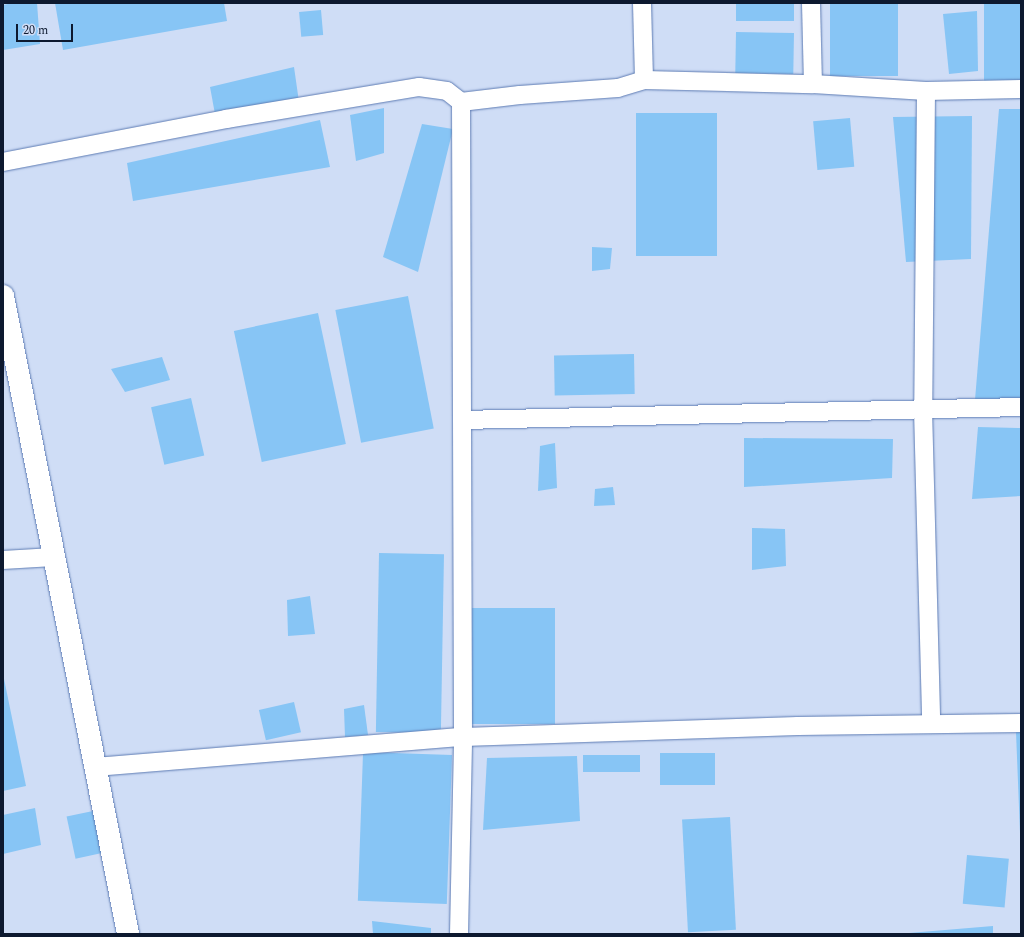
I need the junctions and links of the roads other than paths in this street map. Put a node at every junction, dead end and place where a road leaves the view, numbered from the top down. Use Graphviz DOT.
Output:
graph roads {
  1 [pos="642,3"];
  2 [pos="811,3"];
  3 [pos="644,80"];
  4 [pos="813,84"];
  5 [pos="1021,89"];
  6 [pos="926,91"];
  7 [pos="461,102"];
  8 [pos="3,162"];
  9 [pos="3,296"];
  10 [pos="1021,407"];
  11 [pos="923,409"];
  12 [pos="462,420"];
  13 [pos="53,557"];
  14 [pos="3,560"];
  15 [pos="931,723"];
  16 [pos="1021,723"];
  17 [pos="463,737"];
  18 [pos="95,767"];
  19 [pos="128,934"];
  20 [pos="459,934"];
  1 -- 3 [label="street"];
  2 -- 4 [label="street"];
  3 -- 4 [label="street"];
  3 -- 7 [label="street"];
  4 -- 6 [label="street"];
  5 -- 6 [label="street"];
  6 -- 11 [label="street"];
  7 -- 8 [label="street"];
  7 -- 12 [label="street"];
  9 -- 13 [label="street"];
  10 -- 11 [label="street"];
  11 -- 12 [label="street"];
  11 -- 15 [label="street"];
  12 -- 17 [label="street"];
  13 -- 14 [label="street"];
  13 -- 18 [label="street"];
  15 -- 16 [label="street"];
  15 -- 17 [label="street"];
  17 -- 18 [label="street"];
  17 -- 20 [label="street"];
  18 -- 19 [label="street"];
}
